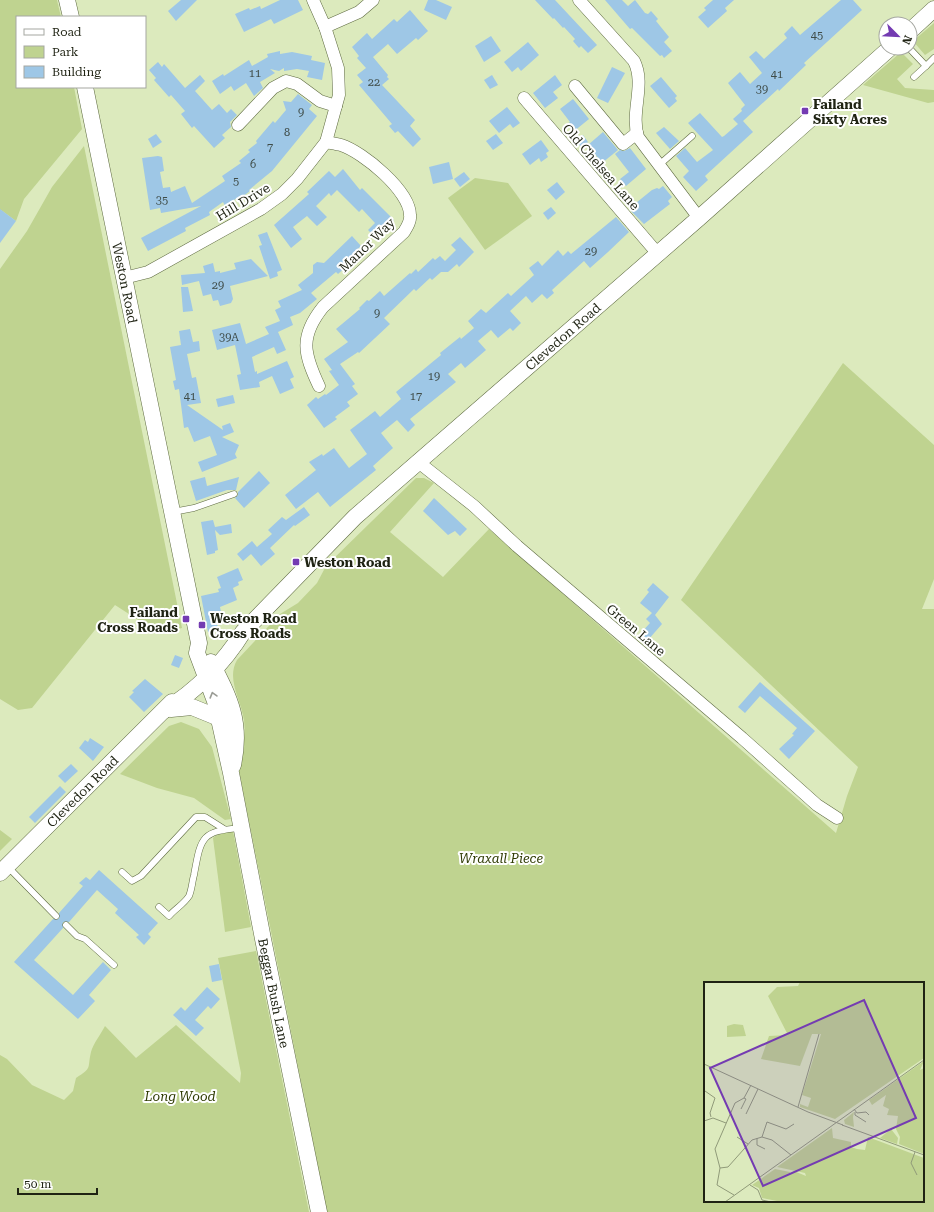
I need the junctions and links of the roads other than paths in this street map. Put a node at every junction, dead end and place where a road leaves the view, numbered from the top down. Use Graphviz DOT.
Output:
graph roads {
  1 [pos="67,0"];
  2 [pos="313,0"];
  3 [pos="373,0"];
  4 [pos="579,0"];
  5 [pos="934,9"];
  6 [pos="71,16"];
  7 [pos="918,24"];
  8 [pos="325,27"];
  9 [pos="881,56"];
  10 [pos="917,56"];
  11 [pos="934,58"];
  12 [pos="926,66"];
  13 [pos="914,77"];
  14 [pos="575,86"];
  15 [pos="85,88"];
  16 [pos="524,98"];
  17 [pos="336,106"];
  18 [pos="238,125"];
  19 [pos="637,133"];
  20 [pos="692,136"];
  21 [pos="326,142"];
  22 [pos="658,165"];
  23 [pos="699,218"];
  24 [pos="658,254"];
  25 [pos="124,278"];
  26 [pos="319,386"];
  27 [pos="417,461"];
  28 [pos="234,494"];
  29 [pos="172,513"];
  30 [pos="209,668"];
  31 [pos="166,710"];
  32 [pos="219,718"];
  33 [pos="231,774"];
  34 [pos="836,818"];
  35 [pos="241,828"];
  36 [pos="224,829"];
  37 [pos="4,869"];
  38 [pos="122,872"];
  39 [pos="159,907"];
  40 [pos="56,916"];
  41 [pos="66,925"];
  42 [pos="114,965"];
  43 [pos="319,1212"];
  1 -- 6 [label="main road"];
  2 -- 8 [label="street, Hill Drive"];
  3 -- 8 [label="street"];
  4 -- 19 [label="street"];
  5 -- 7 [label="main road"];
  8 -- 17 [label="street, Hill Drive"];
  9 -- 23 [label="main road, Clevedon Road"];
  10 -- 12 [label="lane"];
  11 -- 12 [label="lane"];
  12 -- 13 [label="lane"];
  14 -- 19 [label="street"];
  15 -- 25 [label="main road, Weston Road"];
  16 -- 24 [label="street, Old Chelsea Lane"];
  17 -- 18 [label="street"];
  17 -- 21 [label="street, Hill Drive"];
  19 -- 22 [label="street"];
  20 -- 22 [label="lane"];
  21 -- 25 [label="street, Hill Drive"];
  21 -- 26 [label="street, Manor Way"];
  22 -- 23 [label="street"];
  23 -- 24 [label="main road, Clevedon Road"];
  24 -- 27 [label="main road, Clevedon Road"];
  25 -- 29 [label="main road, Weston Road"];
  27 -- 30 [label="main road, Clevedon Road"];
  27 -- 34 [label="street, Green Lane"];
  28 -- 29 [label="lane"];
  29 -- 30 [label="main road, Weston Road"];
  30 -- 31 [label="main road, Clevedon Road"];
  32 -- 30 [label="main road, Beggar Bush Lane, one-way"];
  30 -- 33 [label="main road, Beggar Bush Lane"];
  31 -- 32 [label="main road"];
  31 -- 37 [label="main road, Clevedon Road"];
  32 -- 33 [label="main road, Beggar Bush Lane"];
  33 -- 35 [label="main road, Beggar Bush Lane"];
  35 -- 36 [label="lane"];
  35 -- 43 [label="main road, Beggar Bush Lane"];
  36 -- 38 [label="lane"];
  36 -- 39 [label="lane"];
  37 -- 40 [label="lane"];
  41 -- 42 [label="lane"];
}
